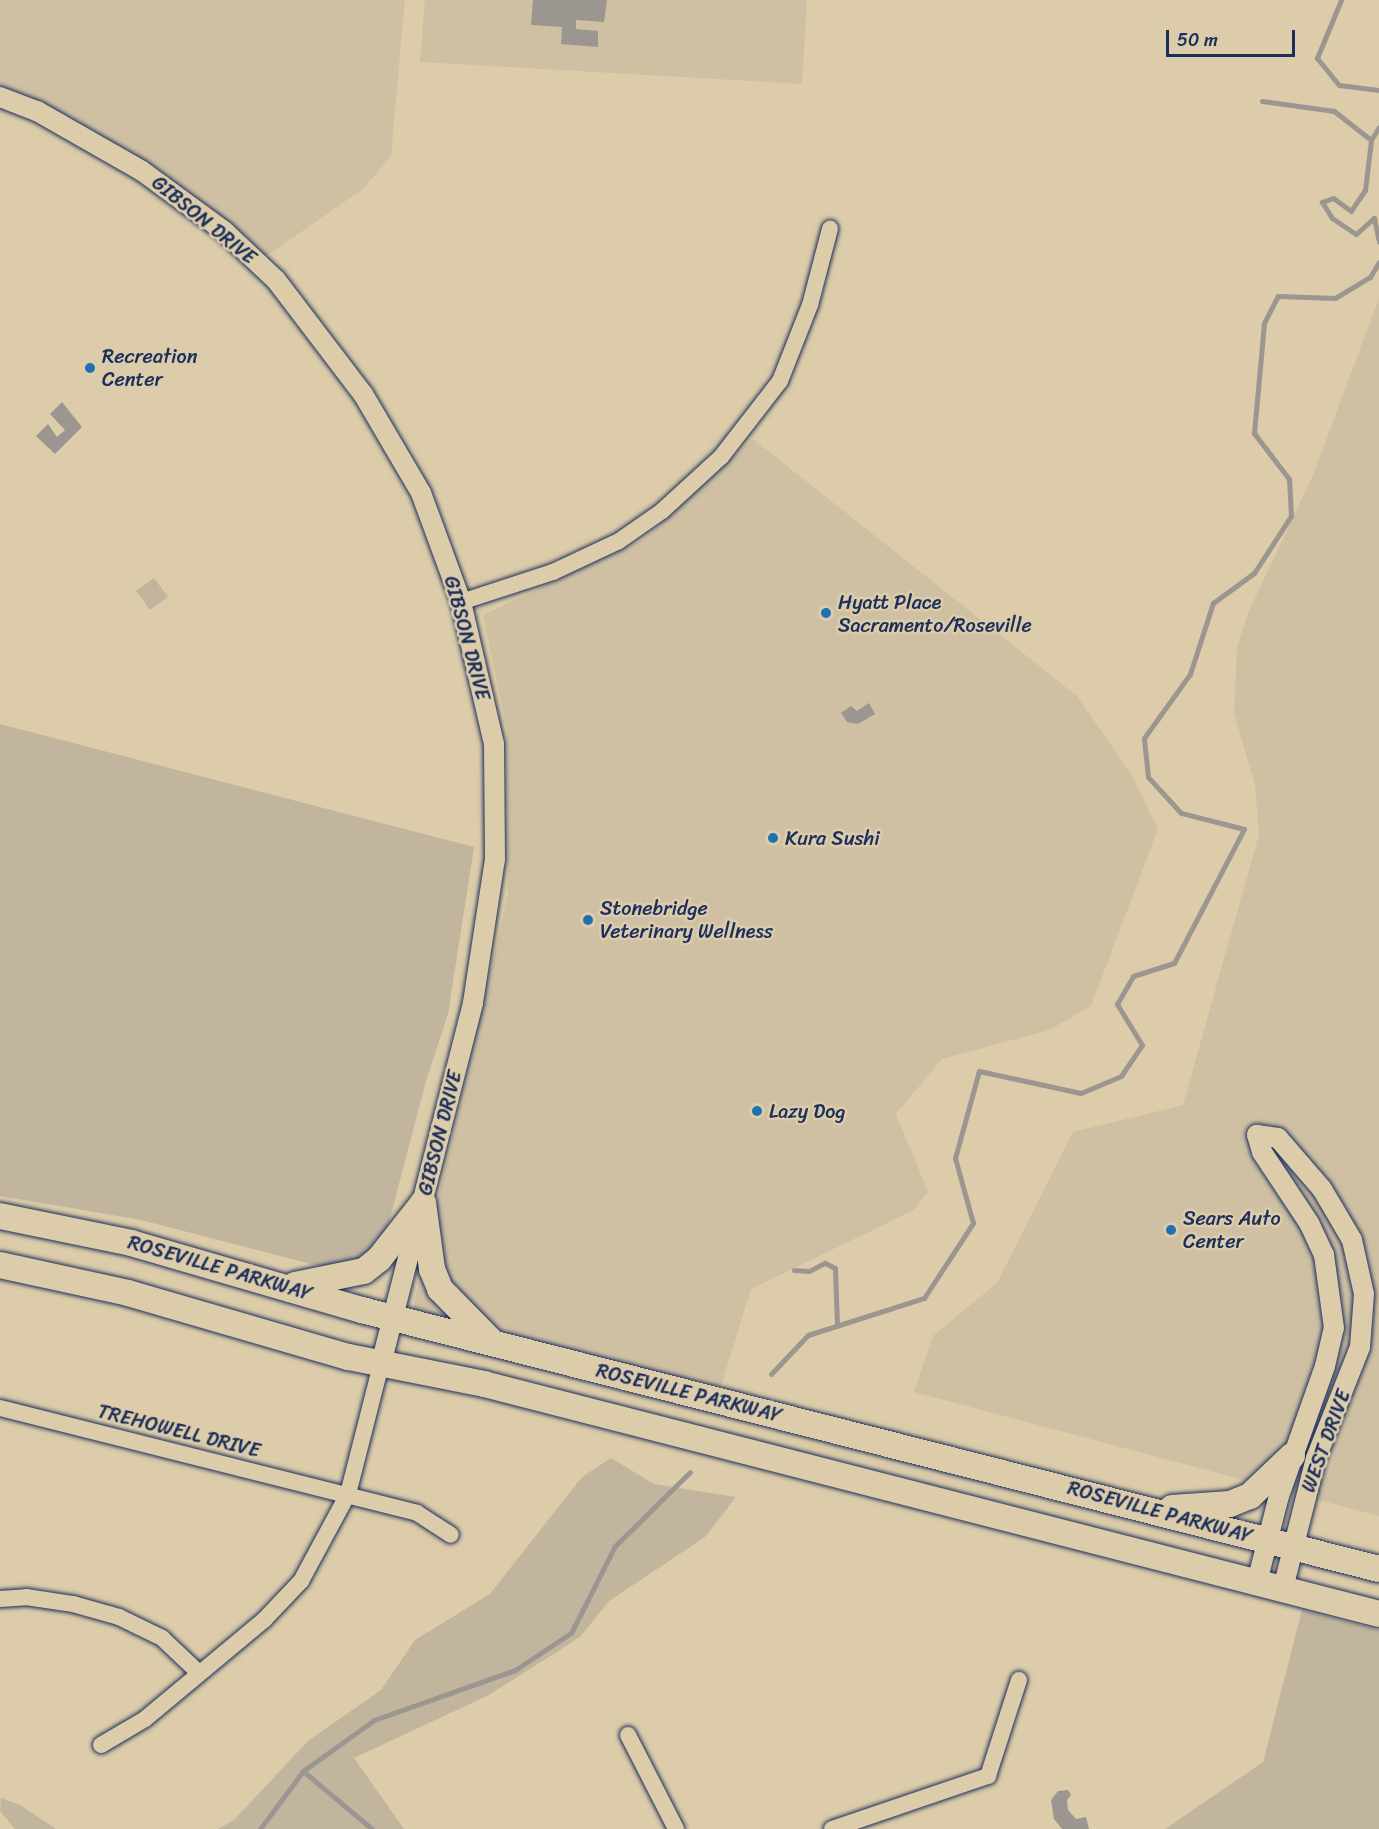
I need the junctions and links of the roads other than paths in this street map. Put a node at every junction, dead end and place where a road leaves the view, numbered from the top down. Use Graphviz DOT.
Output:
graph roads {
  1 [pos="0,97"];
  2 [pos="830,229"];
  3 [pos="460,602"];
  4 [pos="423,1203"];
  5 [pos="0,1216"];
  6 [pos="0,1265"];
  7 [pos="287,1286"];
  8 [pos="394,1318"];
  9 [pos="492,1342"];
  10 [pos="381,1365"];
  11 [pos="0,1408"];
  12 [pos="1292,1456"];
  13 [pos="348,1494"];
  14 [pos="1151,1509"];
  15 [pos="451,1536"];
  16 [pos="1268,1540"];
  17 [pos="1293,1547"];
  18 [pos="1379,1569"];
  19 [pos="1257,1582"];
  20 [pos="1282,1588"];
  21 [pos="0,1599"];
  22 [pos="1379,1614"];
  23 [pos="198,1672"];
  24 [pos="1019,1680"];
  25 [pos="628,1735"];
  26 [pos="102,1745"];
  27 [pos="676,1829"];
  28 [pos="831,1829"];
  1 -- 3 [label="street, GIBSON DRIVE"];
  2 -- 3 [label="street"];
  3 -- 4 [label="street, GIBSON DRIVE"];
  4 -- 7 [label="main road"];
  4 -- 8 [label="street, GIBSON DRIVE"];
  4 -- 9 [label="main road"];
  5 -- 7 [label="main road, ROSEVILLE PARKWAY"];
  6 -- 10 [label="main road"];
  7 -- 8 [label="main road, ROSEVILLE PARKWAY"];
  8 -- 9 [label="main road, ROSEVILLE PARKWAY"];
  8 -- 10 [label="street, GIBSON DRIVE"];
  9 -- 14 [label="main road, ROSEVILLE PARKWAY"];
  10 -- 13 [label="street"];
  10 -- 19 [label="main road"];
  11 -- 13 [label="street, TREHOWELL DRIVE"];
  12 -- 14 [label="main road"];
  12 -- 16 [label="street, WEST DRIVE"];
  12 -- 17 [label="street, WEST DRIVE"];
  13 -- 15 [label="street, TREHOWELL DRIVE"];
  13 -- 23 [label="street"];
  14 -- 16 [label="main road, ROSEVILLE PARKWAY"];
  16 -- 17 [label="main road, ROSEVILLE PARKWAY"];
  16 -- 19 [label="street, WEST DRIVE"];
  17 -- 18 [label="main road, ROSEVILLE PARKWAY"];
  17 -- 20 [label="street, WEST DRIVE"];
  19 -- 20 [label="main road"];
  20 -- 22 [label="main road"];
  21 -- 23 [label="street"];
  23 -- 26 [label="street"];
  24 -- 28 [label="street"];
  25 -- 27 [label="street"];
}
